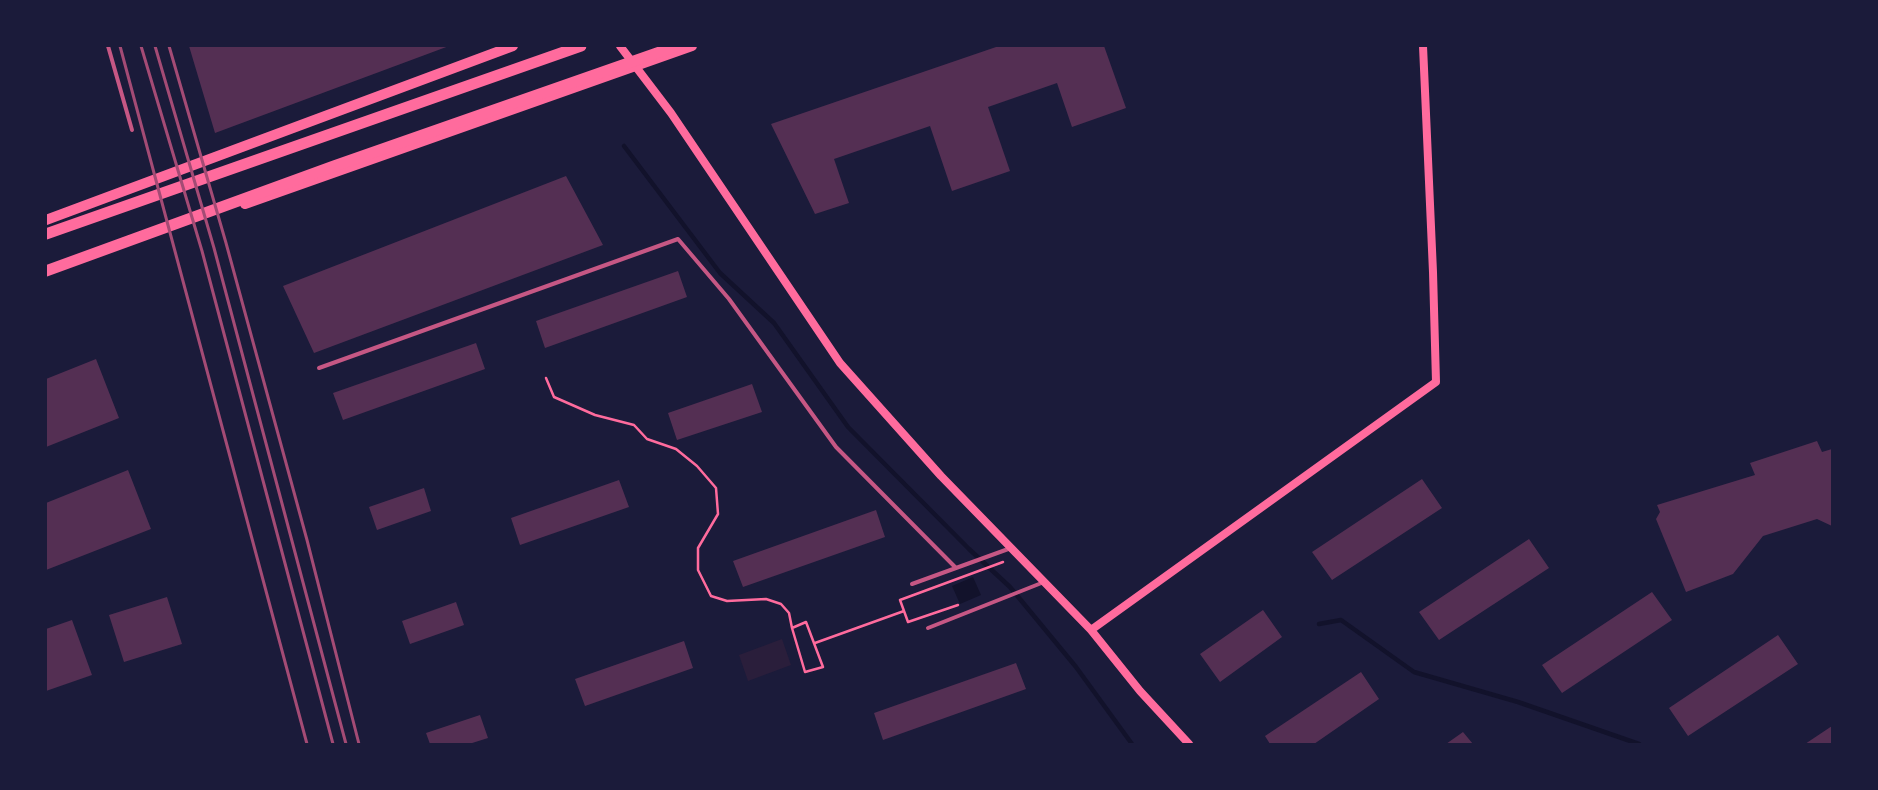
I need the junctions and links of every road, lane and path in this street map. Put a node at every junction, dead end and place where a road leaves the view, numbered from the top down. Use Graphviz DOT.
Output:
graph roads {
  1 [pos="108,46"];
  2 [pos="513,46"];
  3 [pos="580,46"];
  4 [pos="620,46"];
  5 [pos="677,46"];
  6 [pos="692,46"];
  7 [pos="1423,46"];
  8 [pos="636,66"];
  9 [pos="132,130"];
  10 [pos="46,220"];
  11 [pos="46,234"];
  12 [pos="46,272"];
  13 [pos="319,368"];
  14 [pos="546,378"];
  15 [pos="1010,548"];
  16 [pos="1003,562"];
  17 [pos="956,568"];
  18 [pos="1044,582"];
  19 [pos="912,584"];
  20 [pos="965,602"];
  21 [pos="904,611"];
  22 [pos="792,628"];
  23 [pos="928,628"];
  24 [pos="1091,630"];
  25 [pos="815,643"];
  26 [pos="1189,744"];
  1 -- 9 [label="street"];
  2 -- 10 [label="main road"];
  3 -- 11 [label="highway"];
  4 -- 8 [label="main road"];
  5 -- 12 [label="highway"];
  6 -- 8 [label="main road"];
  7 -- 24 [label="main road"];
  8 -- 12 [label="main road"];
  8 -- 15 [label="main road"];
  13 -- 17 [label="street"];
  14 -- 22 [label="path"];
  15 -- 17 [label="street"];
  15 -- 18 [label="main road"];
  16 -- 21 [label="path"];
  17 -- 19 [label="street"];
  18 -- 23 [label="street"];
  18 -- 24 [label="main road"];
  20 -- 21 [label="path"];
  21 -- 25 [label="path"];
  22 -- 25 [label="path"];
  22 -- 25 [label="path"];
  24 -- 26 [label="main road"];
}
